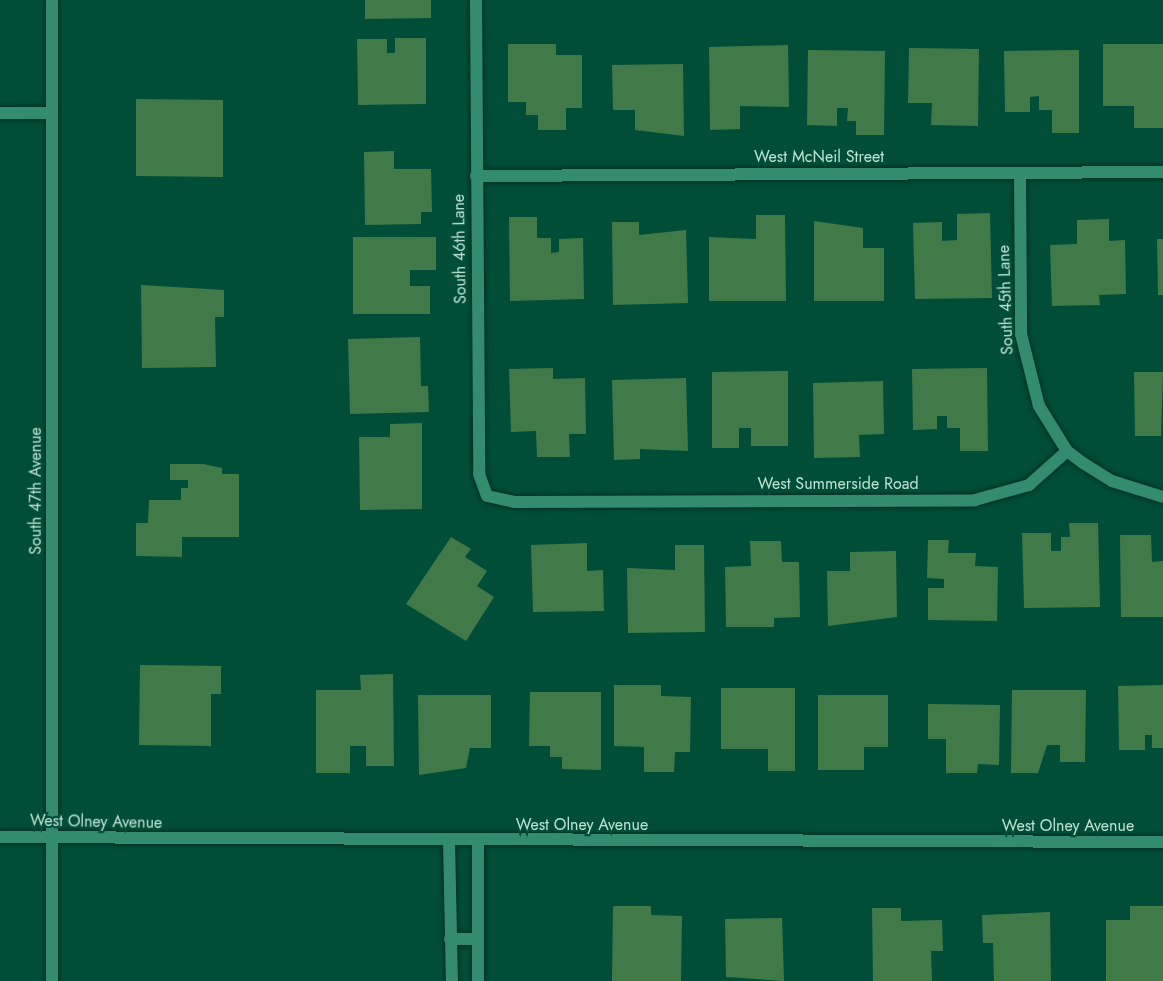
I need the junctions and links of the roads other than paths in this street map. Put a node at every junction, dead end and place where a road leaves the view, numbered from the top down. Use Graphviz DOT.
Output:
graph roads {
  1 [pos="52,0"];
  2 [pos="476,0"];
  3 [pos="0,113"];
  4 [pos="51,113"];
  5 [pos="1163,172"];
  6 [pos="1020,173"];
  7 [pos="476,176"];
  8 [pos="1067,451"];
  9 [pos="487,496"];
  10 [pos="1163,497"];
  11 [pos="0,837"];
  12 [pos="54,838"];
  13 [pos="449,841"];
  14 [pos="478,841"];
  15 [pos="1163,842"];
  16 [pos="450,939"];
  17 [pos="477,939"];
  18 [pos="52,981"];
  19 [pos="452,981"];
  20 [pos="478,981"];
  1 -- 4 [label="street, South 47th Avenue"];
  2 -- 7 [label="street, South 46th Lane"];
  3 -- 4 [label="street"];
  4 -- 12 [label="street, South 47th Avenue"];
  5 -- 6 [label="street, West McNeil Street"];
  6 -- 7 [label="street, West McNeil Street"];
  6 -- 8 [label="street, South 45th Lane"];
  7 -- 9 [label="street, South 46th Lane"];
  8 -- 9 [label="street, West Summerside Road"];
  8 -- 10 [label="street"];
  11 -- 12 [label="street, West Olney Avenue"];
  12 -- 13 [label="street, West Olney Avenue"];
  12 -- 18 [label="street, South 47th Avenue"];
  13 -- 14 [label="street, West Olney Avenue"];
  13 -- 16 [label="street"];
  14 -- 15 [label="street, West Olney Avenue"];
  14 -- 17 [label="street"];
  16 -- 17 [label="street"];
  16 -- 19 [label="street"];
  17 -- 20 [label="street"];
}
